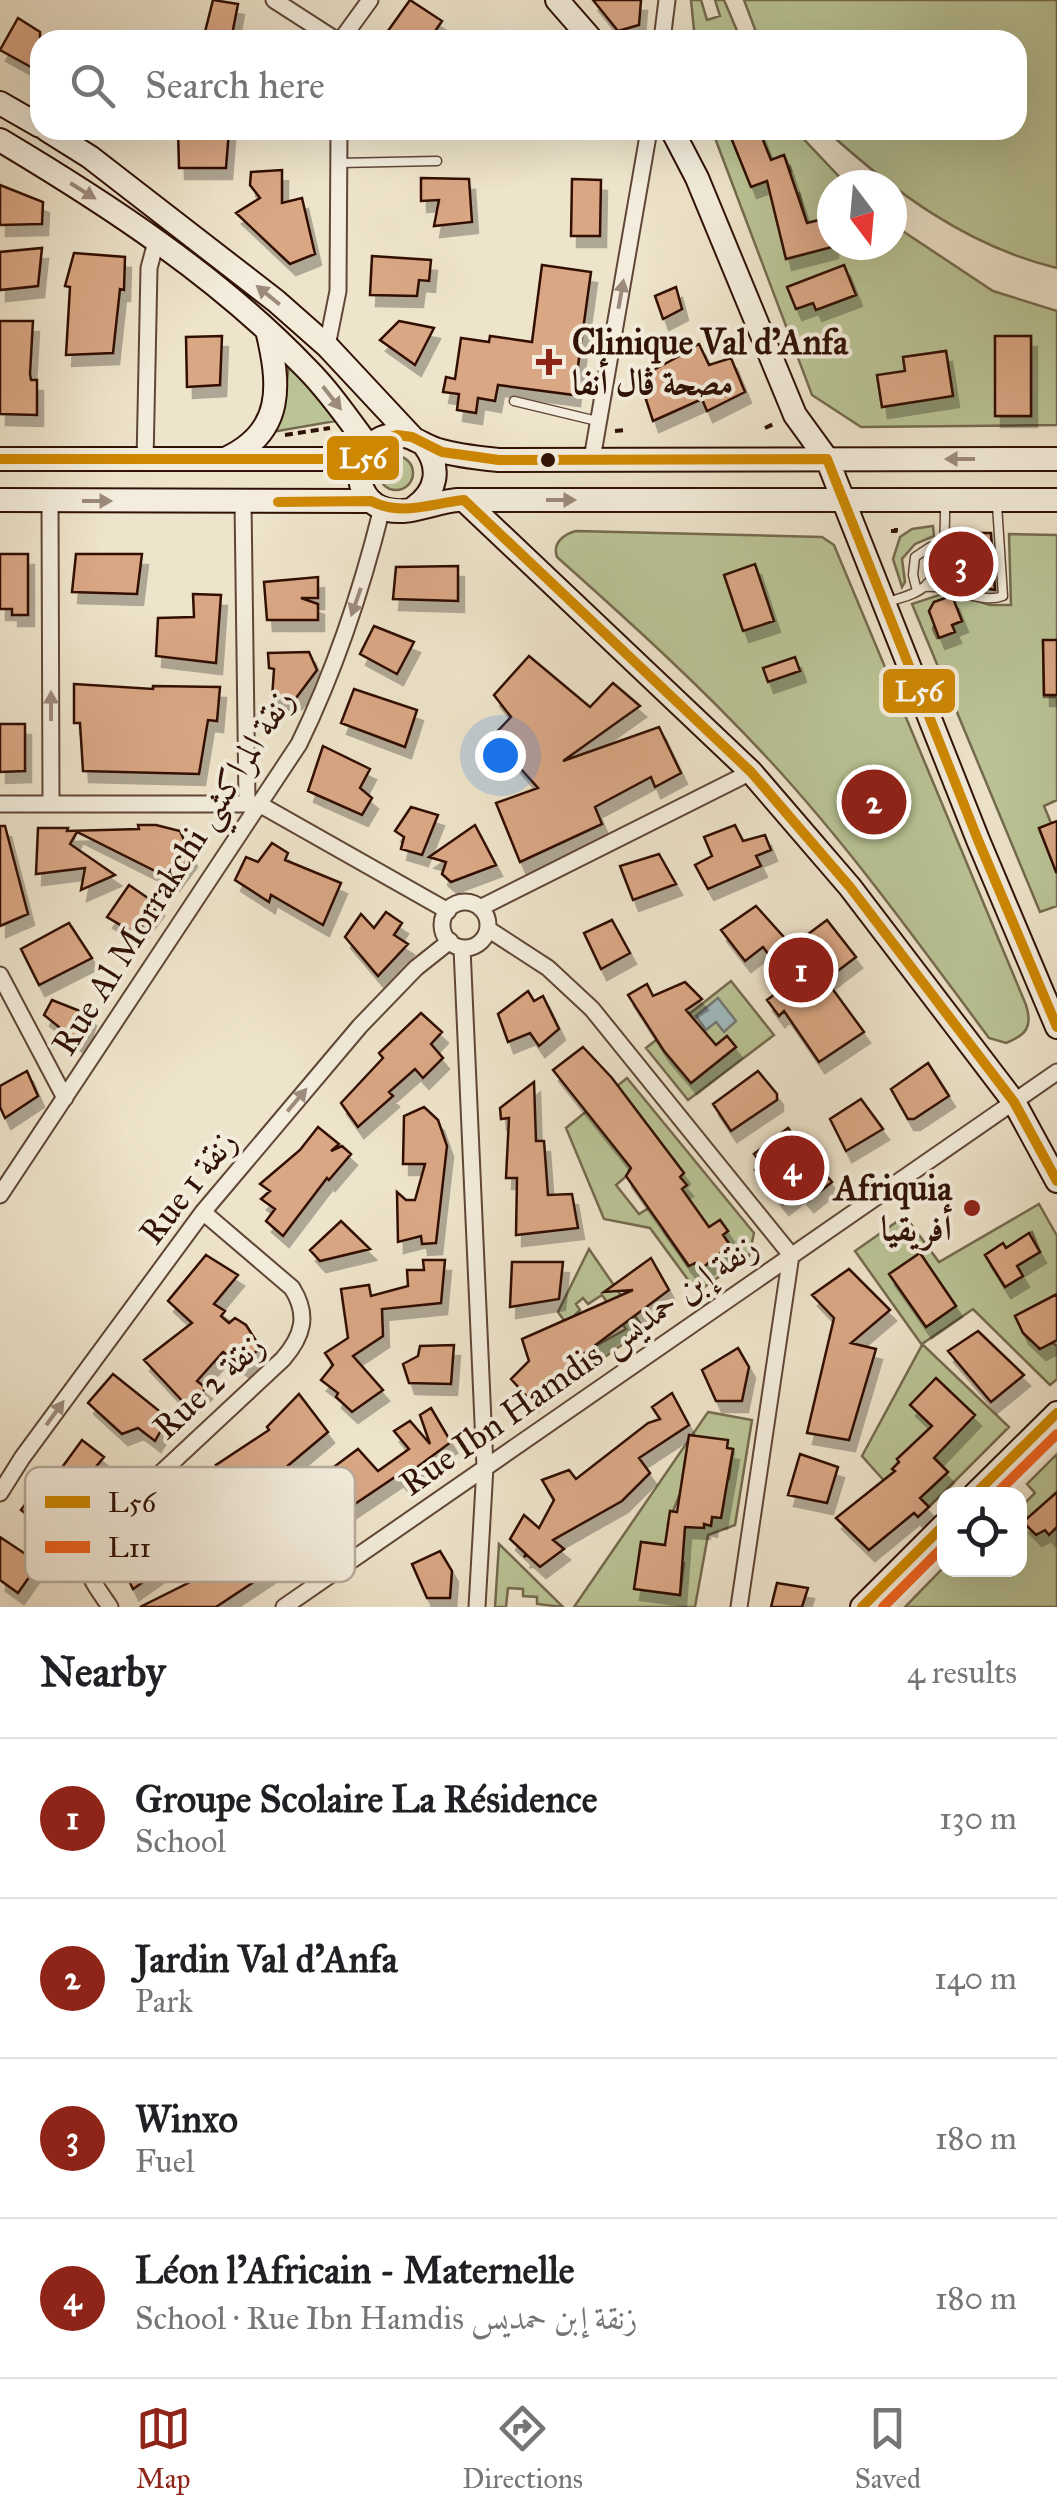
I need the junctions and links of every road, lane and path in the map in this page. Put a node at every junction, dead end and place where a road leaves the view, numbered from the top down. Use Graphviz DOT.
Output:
graph roads {
  1 [pos="274,0"];
  2 [pos="370,0"];
  3 [pos="556,0"];
  4 [pos="667,0"];
  5 [pos="322,30"];
  6 [pos="346,30"];
  7 [pos="582,30"];
  8 [pos="663,30"];
  9 [pos="0,102"];
  10 [pos="30,120"];
  11 [pos="0,140"];
  12 [pos="63,140"];
  13 [pos="340,140"];
  14 [pos="647,140"];
  15 [pos="677,140"];
  16 [pos="437,161"];
  17 [pos="339,163"];
  18 [pos="156,242"];
  19 [pos="267,330"];
  20 [pos="327,346"];
  21 [pos="514,401"];
  22 [pos="599,422"];
  23 [pos="776,423"];
  24 [pos="331,428"];
  25 [pos="765,428"];
  26 [pos="615,430"];
  27 [pos="626,430"];
  28 [pos="316,432"];
  29 [pos="274,436"];
  30 [pos="317,441"];
  31 [pos="418,442"];
  32 [pos="366,453"];
  33 [pos="0,459"];
  34 [pos="827,459"];
  35 [pos="1057,459"];
  36 [pos="146,460"];
  37 [pos="222,460"];
  38 [pos="592,460"];
  39 [pos="0,500"];
  40 [pos="50,500"];
  41 [pos="464,500"];
  42 [pos="946,500"];
  43 [pos="997,500"];
  44 [pos="1057,500"];
  45 [pos="844,501"];
  46 [pos="243,502"];
  47 [pos="376,504"];
  48 [pos="413,508"];
  49 [pos="957,546"];
  50 [pos="944,547"];
  51 [pos="921,589"];
  52 [pos="884,604"];
  53 [pos="751,772"];
  54 [pos="253,803"];
  55 [pos="0,804"];
  56 [pos="51,804"];
  57 [pos="480,908"];
  58 [pos="448,911"];
  59 [pos="488,929"];
  60 [pos="456,944"];
  61 [pos="0,975"];
  62 [pos="1057,1026"];
  63 [pos="1057,1072"];
  64 [pos="64,1098"];
  65 [pos="1014,1102"];
  66 [pos="1057,1180"];
  67 [pos="0,1195"];
  68 [pos="203,1212"];
  69 [pos="791,1255"];
  70 [pos="1057,1413"];
  71 [pos="485,1466"];
  72 [pos="167,1467"];
  73 [pos="982,1487"];
  74 [pos="0,1493"];
  75 [pos="937,1532"];
  76 [pos="355,1557"];
  77 [pos="94,1582"];
  78 [pos="320,1582"];
  79 [pos="110,1607"];
  80 [pos="284,1607"];
  81 [pos="476,1607"];
  82 [pos="739,1607"];
  83 [pos="862,1607"];
  1 -- 5 [label="street"];
  2 -- 6 [label="street"];
  3 -- 7 [label="main road"];
  4 -- 8 [label="street"];
  9 -- 10 [label="main road"];
  11 -- 18 [label="main road, one-way"];
  20 -- 12 [label="main road, one-way"];
  13 -- 17 [label="street"];
  22 -- 14 [label="street, one-way"];
  15 -- 34 [label="main road"];
  16 -- 17 [label="lane"];
  17 -- 20 [label="street"];
  18 -- 19 [label="main road"];
  18 -- 36 [label="street"];
  19 -- 32 [label="main road, one-way"];
  19 -- 37 [label="main road"];
  20 -- 31 [label="main road"];
  21 -- 22 [label="lane"];
  22 -- 38 [label="street"];
  23 -- 25 [label="path"];
  24 -- 28 [label="path"];
  26 -- 27 [label="path"];
  28 -- 29 [label="path"];
  28 -- 30 [label="path"];
  31 -- 32 [label="main road"];
  31 -- 38 [label="main road"];
  31 -- 48 [label="main road"];
  32 -- 37 [label="main road"];
  32 -- 47 [label="main road"];
  33 -- 36 [label="main road"];
  35 -- 34 [label="main road, one-way"];
  34 -- 38 [label="main road"];
  34 -- 45 [label="main road"];
  36 -- 37 [label="main road"];
  39 -- 40 [label="main road"];
  40 -- 46 [label="main road, one-way"];
  56 -- 40 [label="street, one-way"];
  41 -- 45 [label="main road, one-way"];
  41 -- 48 [label="main road"];
  41 -- 53 [label="main road"];
  42 -- 43 [label="main road"];
  42 -- 45 [label="main road"];
  42 -- 50 [label="lane"];
  43 -- 44 [label="main road"];
  43 -- 51 [label="lane"];
  45 -- 52 [label="main road"];
  46 -- 47 [label="main road"];
  46 -- 54 [label="street"];
  47 -- 48 [label="main road"];
  47 -- 54 [label="street, Rue Al Morrakchi زنقة المراكشي, one-way"];
  49 -- 50 [label="lane"];
  50 -- 51 [label="lane"];
  50 -- 51 [label="lane"];
  51 -- 52 [label="lane"];
  52 -- 62 [label="main road"];
  53 -- 57 [label="street"];
  53 -- 65 [label="main road"];
  54 -- 56 [label="street"];
  54 -- 58 [label="street"];
  54 -- 64 [label="street, Rue Al Morrakchi زنقة المراكشي"];
  55 -- 56 [label="street"];
  57 -- 58 [label="street"];
  57 -- 59 [label="street"];
  58 -- 60 [label="street"];
  59 -- 60 [label="street"];
  59 -- 69 [label="street"];
  68 -- 60 [label="street, Rue 1 زنقة, one-way"];
  60 -- 71 [label="street"];
  61 -- 64 [label="street"];
  63 -- 65 [label="street, Rue Ibn Hamdis زنقة إبن حمديس"];
  64 -- 67 [label="street, Rue Al Morrakchi زنقة المراكشي"];
  65 -- 66 [label="main road"];
  65 -- 69 [label="street, Rue Ibn Hamdis زنقة إبن حمديس"];
  68 -- 72 [label="street, Rue 2 زنقة"];
  74 -- 68 [label="street, Rue 1 زنقة, one-way"];
  69 -- 71 [label="street, Rue Ibn Hamdis زنقة إبن حمديس"];
  69 -- 82 [label="street"];
  70 -- 73 [label="main road"];
  71 -- 76 [label="street, Rue Ibn Hamdis زنقة إبن حمديس"];
  71 -- 81 [label="street"];
  75 -- 83 [label="main road"];
  77 -- 79 [label="street, Rue 2 زنقة"];
  78 -- 80 [label="street, Rue Ibn Hamdis زنقة إبن حمديس"];
}
